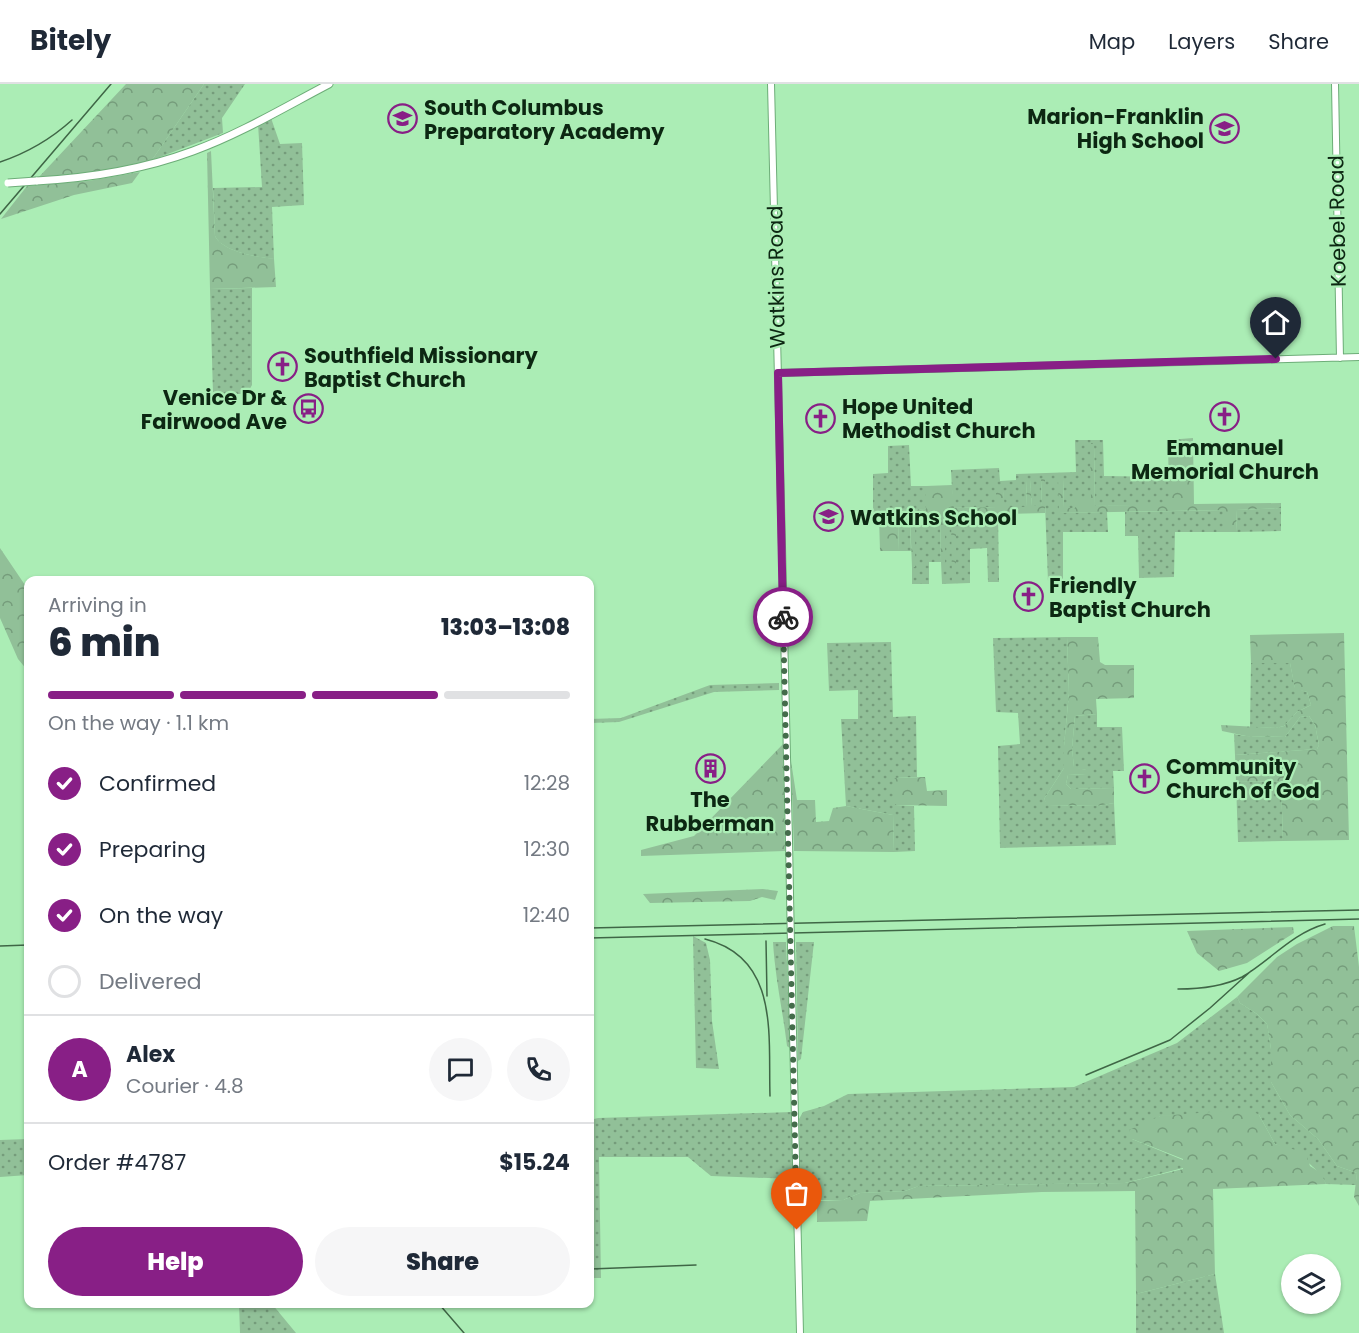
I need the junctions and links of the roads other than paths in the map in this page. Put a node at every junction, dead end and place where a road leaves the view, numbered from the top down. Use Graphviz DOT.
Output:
graph roads {
  1 [pos="329,84"];
  2 [pos="771,84"];
  3 [pos="1335,84"];
  4 [pos="4,183"];
  5 [pos="1359,357"];
  6 [pos="1340,358"];
  7 [pos="778,373"];
  8 [pos="800,1333"];
  1 -- 4 [label="main road, bridge"];
  2 -- 7 [label="street, Watkins Road"];
  3 -- 6 [label="street, Koebel Road"];
  5 -- 6 [label="street"];
  6 -- 7 [label="street"];
  7 -- 8 [label="street, Watkins Road, bridge"];
}
